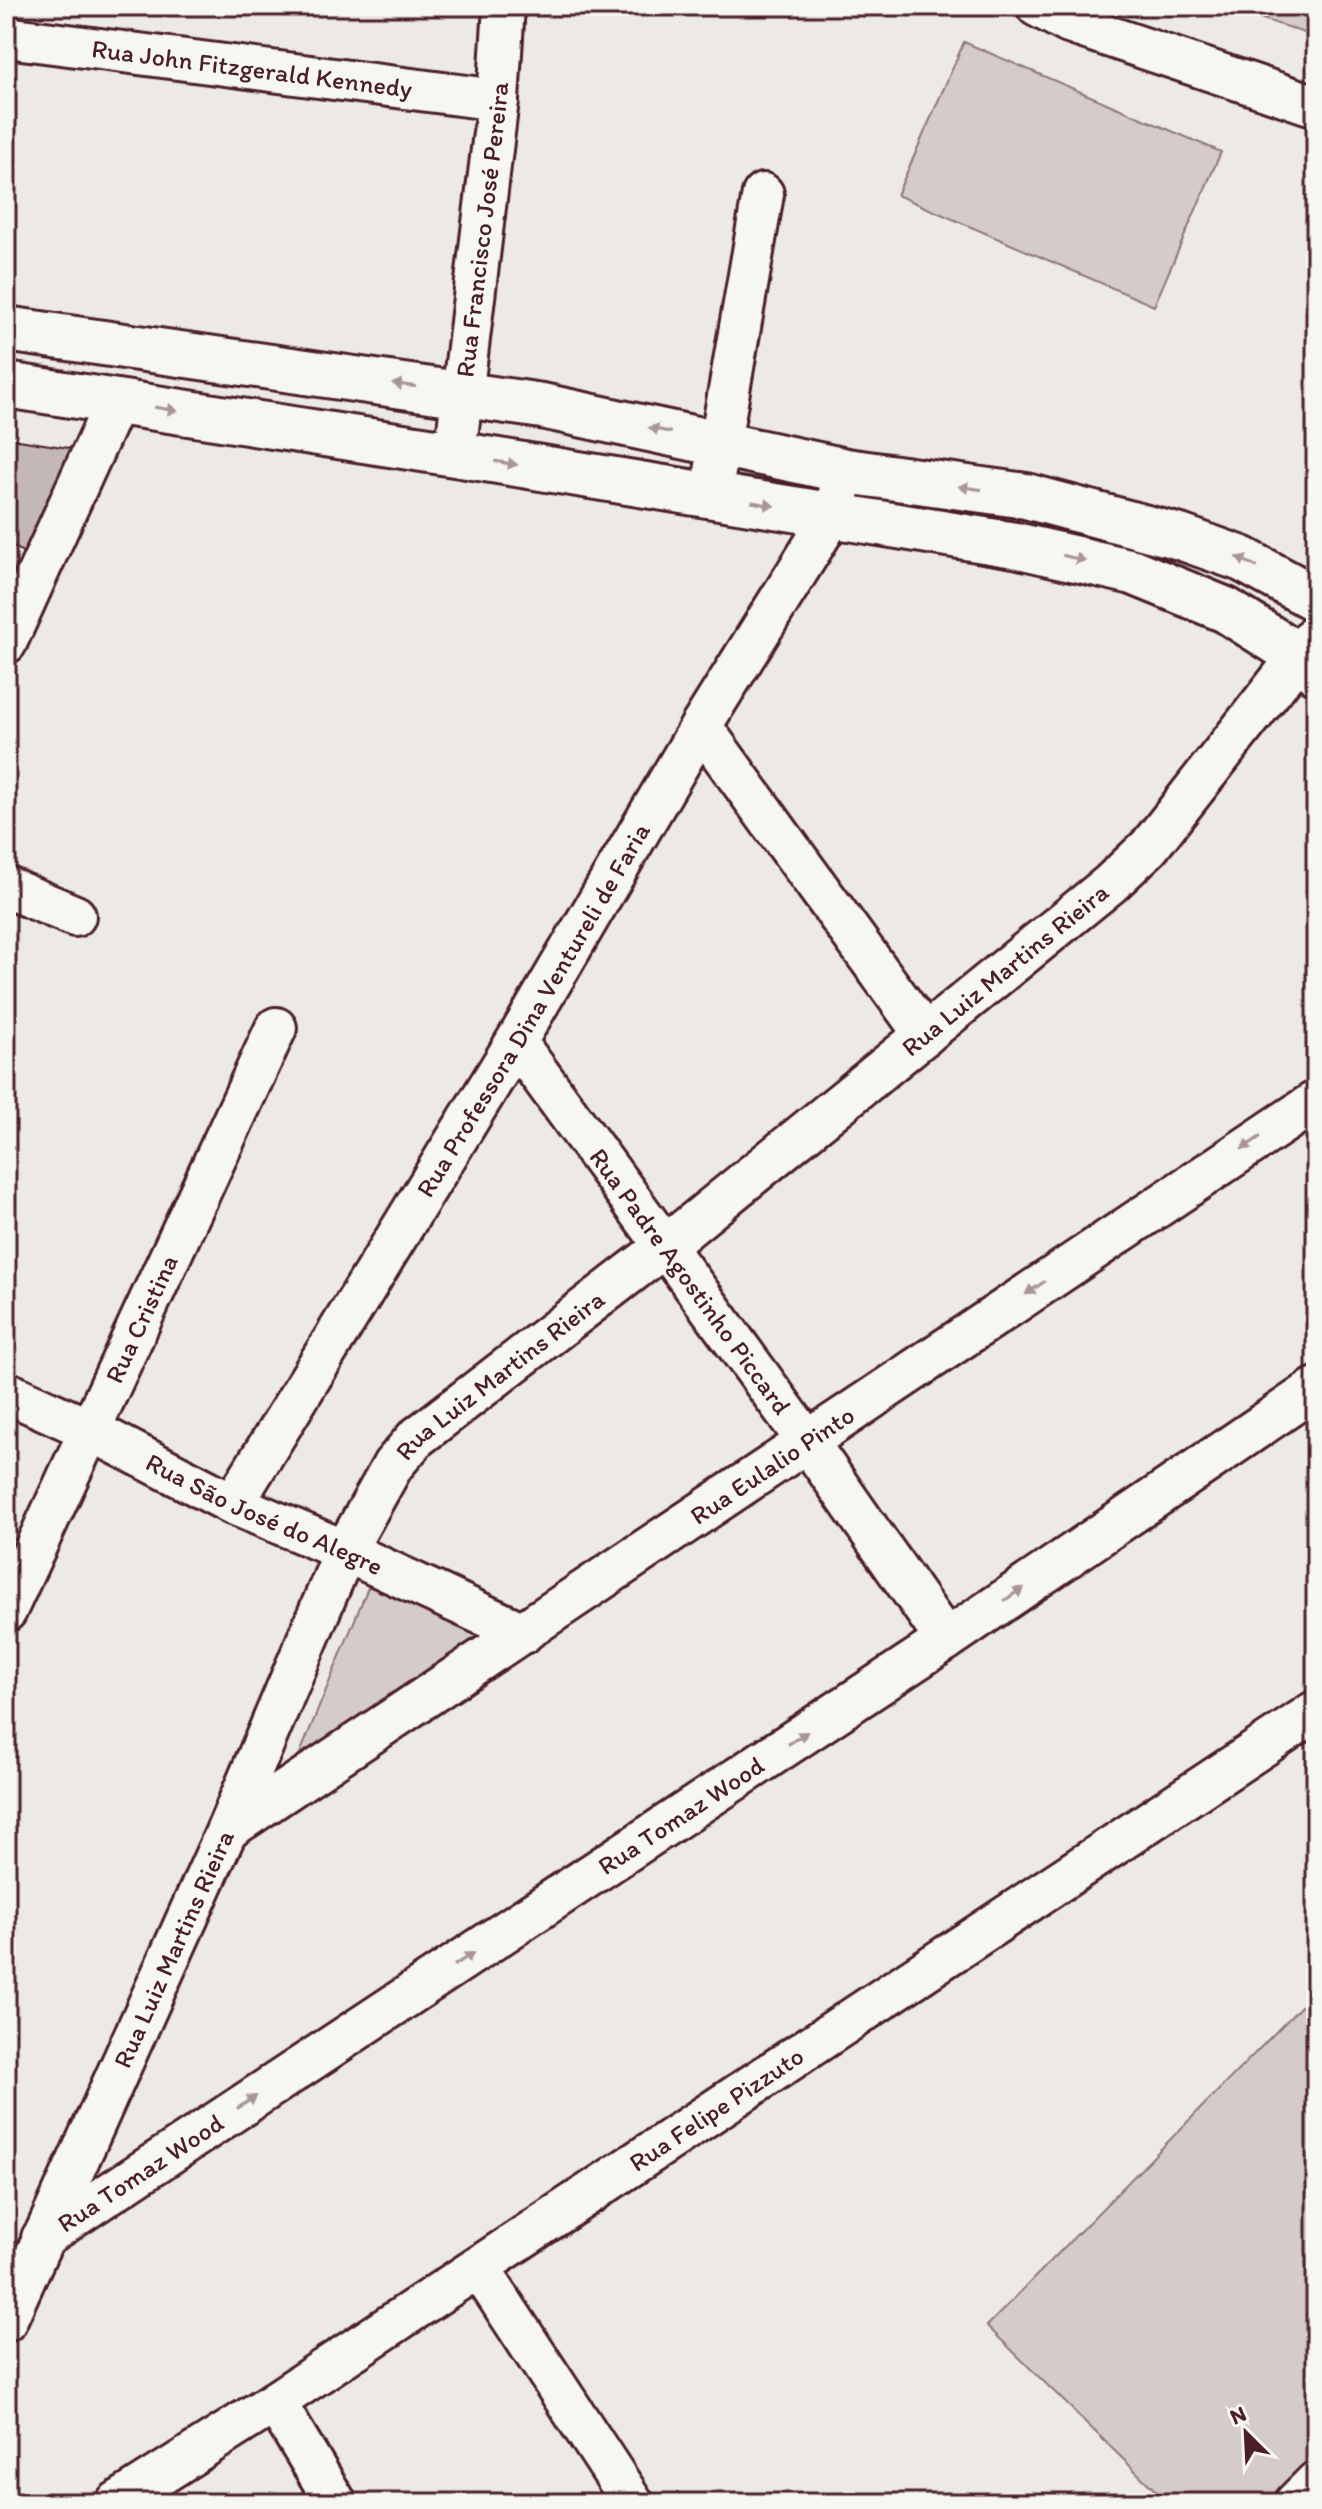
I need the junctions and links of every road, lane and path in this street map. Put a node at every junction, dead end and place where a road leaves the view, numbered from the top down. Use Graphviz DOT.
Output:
graph roads {
  1 [pos="504,6"];
  2 [pos="1037,6"];
  3 [pos="6,37"];
  4 [pos="498,100"];
  5 [pos="1316,106"];
  6 [pos="763,194"];
  7 [pos="6,329"];
  8 [pos="6,385"];
  9 [pos="462,393"];
  10 [pos="116,401"];
  11 [pos="719,442"];
  12 [pos="455,454"];
  13 [pos="846,471"];
  14 [pos="711,495"];
  15 [pos="1026,496"];
  16 [pos="832,516"];
  17 [pos="1015,545"];
  18 [pos="1316,599"];
  19 [pos="6,643"];
  20 [pos="1310,654"];
  21 [pos="701,726"];
  22 [pos="6,887"];
  23 [pos="75,916"];
  24 [pos="276,1028"];
  25 [pos="925,1035"];
  26 [pos="516,1042"];
  27 [pos="1316,1101"];
  28 [pos="664,1247"];
  29 [pos="1316,1388"];
  30 [pos="6,1392"];
  31 [pos="90,1430"];
  32 [pos="807,1441"];
  33 [pos="233,1504"];
  34 [pos="345,1551"];
  35 [pos="6,1611"];
  36 [pos="523,1633"];
  37 [pos="946,1640"];
  38 [pos="1316,1711"];
  39 [pos="227,1830"];
  40 [pos="42,2238"];
  41 [pos="479,2268"];
  42 [pos="6,2321"];
  43 [pos="275,2402"];
  44 [pos="1316,2482"];
  45 [pos="116,2503"];
  46 [pos="336,2503"];
  47 [pos="633,2503"];
  48 [pos="1295,2503"];
  1 -- 4 [label="street, Rua Francisco José Pereira"];
  2 -- 5 [label="street"];
  3 -- 4 [label="street, Rua John Fitzgerald Kennedy"];
  4 -- 9 [label="street, Rua Francisco José Pereira"];
  6 -- 11 [label="street"];
  9 -- 7 [label="main road, one-way"];
  8 -- 10 [label="main road"];
  11 -- 9 [label="main road, one-way"];
  9 -- 12 [label="street, Rua Francisco José Pereira"];
  10 -- 12 [label="main road, one-way"];
  10 -- 19 [label="street"];
  11 -- 13 [label="main road"];
  11 -- 14 [label="street"];
  12 -- 14 [label="main road, one-way"];
  15 -- 13 [label="main road, one-way"];
  13 -- 16 [label="street, Rua Professora Dina Ventureli de Faria"];
  14 -- 16 [label="main road, one-way"];
  15 -- 17 [label="main road"];
  18 -- 15 [label="main road, one-way"];
  16 -- 17 [label="main road"];
  16 -- 21 [label="street, Rua Professora Dina Ventureli de Faria"];
  17 -- 20 [label="main road, one-way"];
  20 -- 25 [label="street, Rua Luiz Martins Rieira"];
  21 -- 25 [label="street"];
  21 -- 26 [label="street, Rua Professora Dina Ventureli de Faria"];
  22 -- 23 [label="street"];
  24 -- 31 [label="street, Rua Cristina"];
  25 -- 28 [label="street, Rua Luiz Martins Rieira"];
  26 -- 28 [label="street, Rua Padre Agostinho Piccard"];
  26 -- 33 [label="street, Rua Professora Dina Ventureli de Faria"];
  27 -- 32 [label="street, Rua Eulalio Pinto, one-way"];
  28 -- 32 [label="street, Rua Padre Agostinho Piccard"];
  28 -- 34 [label="street, Rua Luiz Martins Rieira"];
  37 -- 29 [label="street, Rua Tomaz Wood, one-way"];
  30 -- 31 [label="street, Rua São José do Alegre"];
  31 -- 33 [label="street, Rua São José do Alegre"];
  31 -- 35 [label="street, Rua Cristina"];
  32 -- 36 [label="street, Rua Eulalio Pinto"];
  32 -- 37 [label="street, Rua Padre Agostinho Piccard"];
  33 -- 34 [label="street, Rua São José do Alegre"];
  34 -- 36 [label="street, Rua São José do Alegre"];
  34 -- 39 [label="street, Rua Luiz Martins Rieira"];
  36 -- 39 [label="street, Rua Eulalio Pinto"];
  40 -- 37 [label="street, Rua Tomaz Wood, one-way"];
  38 -- 41 [label="street, Rua Felipe Pizzuto"];
  39 -- 40 [label="street, Rua Luiz Martins Rieira"];
  40 -- 42 [label="street, Rua Luiz Martins Rieira"];
  41 -- 43 [label="street, Rua Felipe Pizzuto"];
  41 -- 47 [label="street"];
  43 -- 45 [label="street, Rua Felipe Pizzuto"];
  43 -- 46 [label="street"];
  44 -- 48 [label="street"];
}
